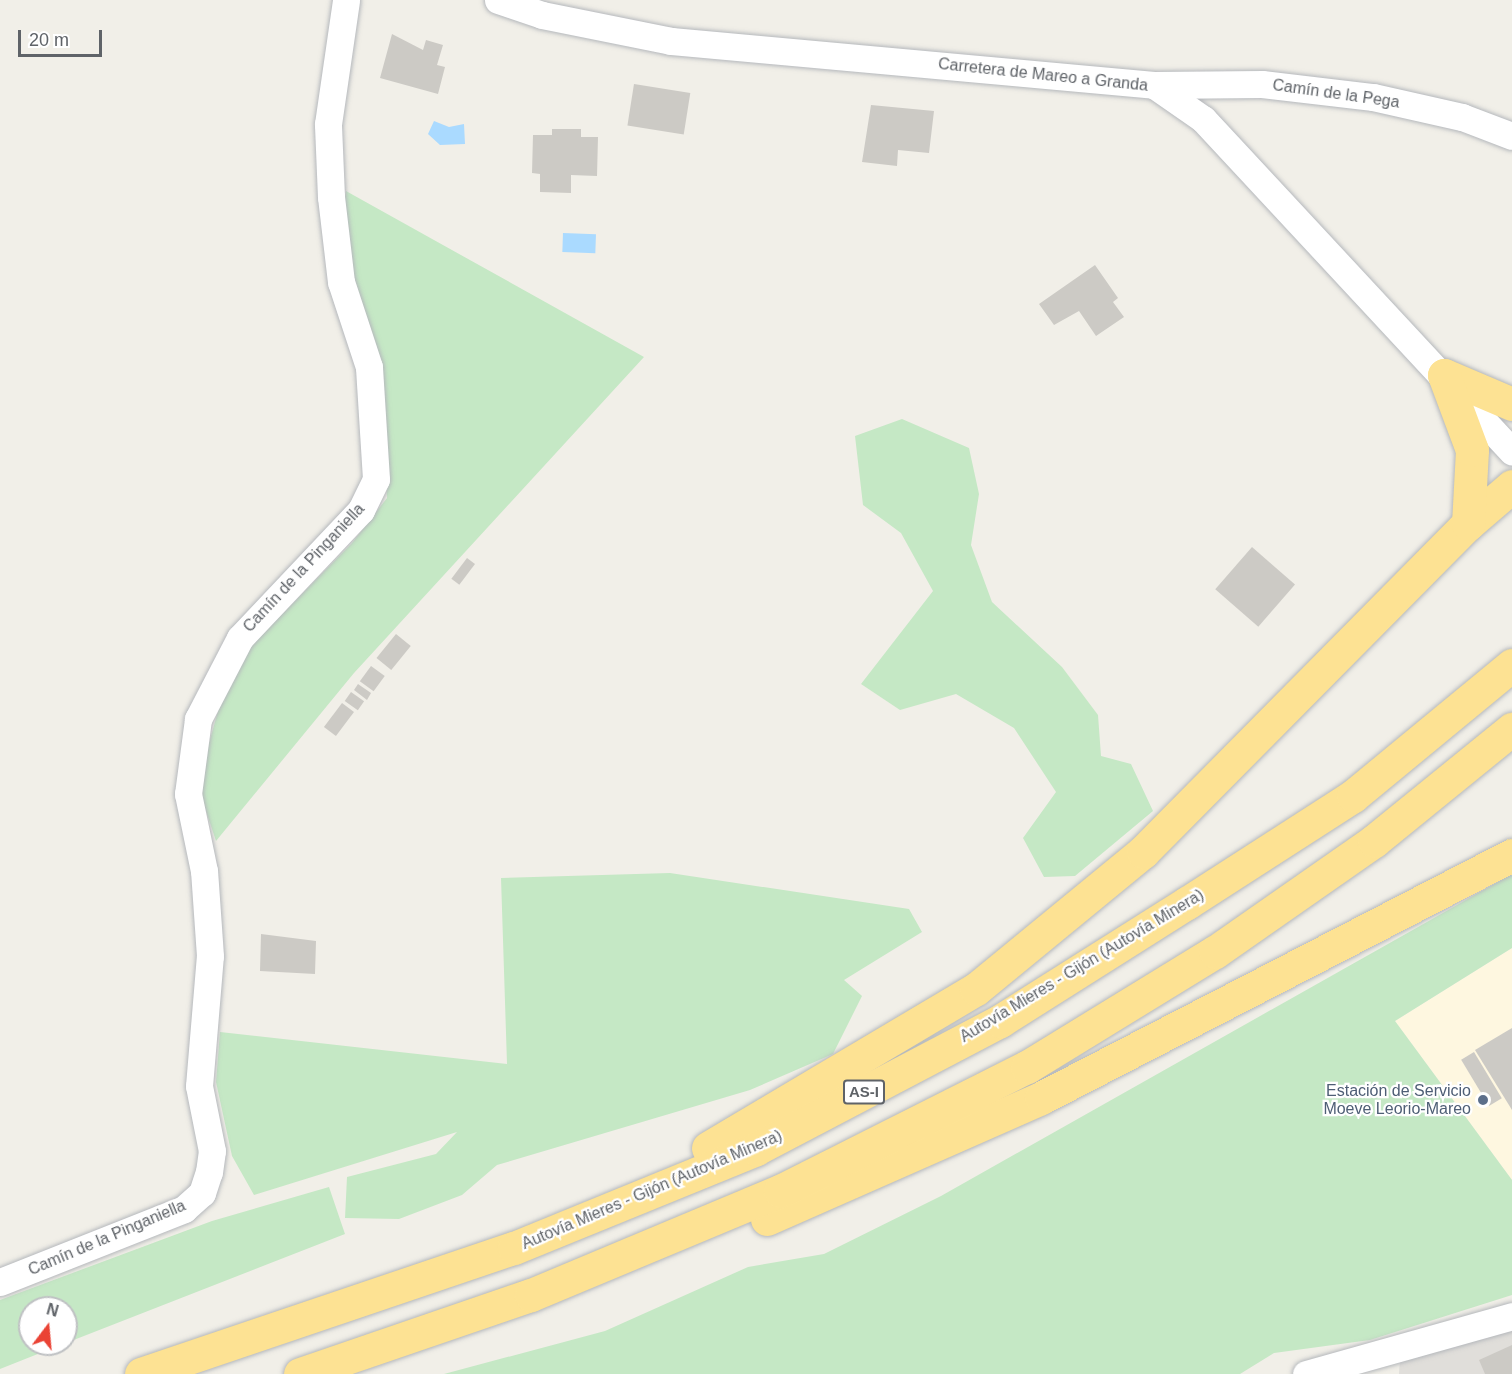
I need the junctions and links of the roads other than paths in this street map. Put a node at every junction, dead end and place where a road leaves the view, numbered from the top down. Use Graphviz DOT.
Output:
graph roads {
  1 [pos="346,0"];
  2 [pos="498,0"];
  3 [pos="1262,84"];
  4 [pos="1154,85"];
  5 [pos="1183,92"];
  6 [pos="1203,119"];
  7 [pos="1512,136"];
  8 [pos="1444,375"];
  9 [pos="1512,404"];
  10 [pos="1512,451"];
  11 [pos="1512,486"];
  12 [pos="1468,524"];
  13 [pos="1512,665"];
  14 [pos="1512,729"];
  15 [pos="1512,855"];
  16 [pos="514,1248"];
  17 [pos="0,1282"];
  18 [pos="531,1294"];
  19 [pos="1512,1316"];
  20 [pos="141,1374"];
  21 [pos="300,1374"];
  22 [pos="1306,1374"];
  1 -- 17 [label="street, Camín de la Pinganiella"];
  2 -- 4 [label="street, Carretera de Mareo a Granda"];
  3 -- 5 [label="street, Camín de la Pega"];
  3 -- 6 [label="street, Camín de la Pega"];
  3 -- 7 [label="street, Camín de la Pega"];
  4 -- 5 [label="street, Camín de la Pega"];
  5 -- 6 [label="street"];
  6 -- 8 [label="street"];
  8 -- 9 [label="highway"];
  8 -- 10 [label="street"];
  8 -- 12 [label="highway"];
  11 -- 12 [label="highway"];
  12 -- 16 [label="highway"];
  13 -- 16 [label="highway, Autovía Mieres - Gijón (Autovía Minera) / AS-I"];
  14 -- 18 [label="highway"];
  15 -- 18 [label="highway"];
  16 -- 20 [label="highway, Autovía Mieres - Gijón (Autovía Minera) / AS-I"];
  18 -- 21 [label="highway"];
  19 -- 22 [label="street"];
}
